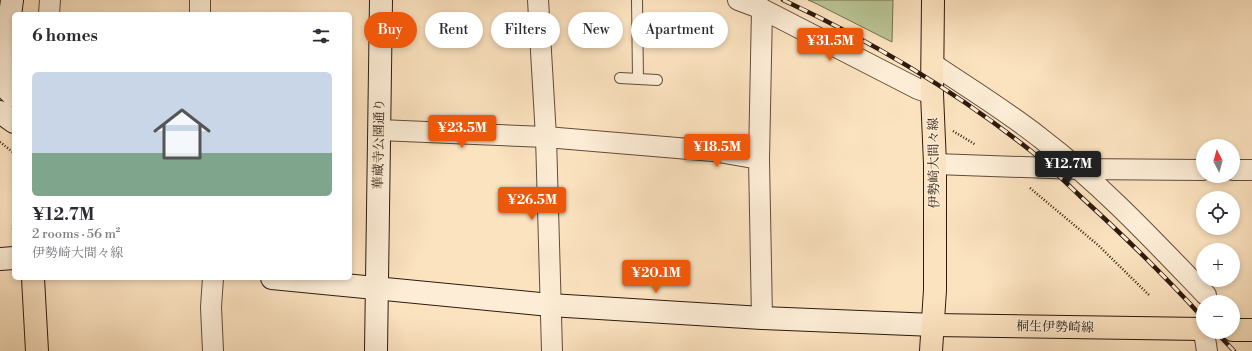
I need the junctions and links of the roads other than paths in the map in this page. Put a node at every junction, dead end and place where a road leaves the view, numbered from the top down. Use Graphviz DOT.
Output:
graph roads {
  1 [pos="50,0"];
  2 [pos="200,0"];
  3 [pos="380,0"];
  4 [pos="538,0"];
  5 [pos="637,0"];
  6 [pos="738,0"];
  7 [pos="933,0"];
  8 [pos="8,8"];
  9 [pos="762,9"];
  10 [pos="49,12"];
  11 [pos="200,12"];
  12 [pos="3,40"];
  13 [pos="933,64"];
  14 [pos="620,78"];
  15 [pos="638,79"];
  16 [pos="657,80"];
  17 [pos="12,94"];
  18 [pos="932,94"];
  19 [pos="0,112"];
  20 [pos="12,121"];
  21 [pos="379,130"];
  22 [pos="546,137"];
  23 [pos="759,159"];
  24 [pos="935,164"];
  25 [pos="1078,169"];
  26 [pos="1196,170"];
  27 [pos="1240,170"];
  28 [pos="1252,170"];
  29 [pos="12,258"];
  30 [pos="0,259"];
  31 [pos="33,280"];
  32 [pos="213,280"];
  33 [pos="293,280"];
  34 [pos="377,288"];
  35 [pos="1206,295"];
  36 [pos="550,305"];
  37 [pos="762,318"];
  38 [pos="934,325"];
  39 [pos="1196,329"];
  40 [pos="1240,330"];
  41 [pos="1252,330"];
  42 [pos="1205,339"];
  43 [pos="36,351"];
  44 [pos="213,351"];
  45 [pos="376,351"];
  46 [pos="552,351"];
  47 [pos="931,351"];
  48 [pos="1207,351"];
  1 -- 10 [label="street"];
  2 -- 11 [label="street"];
  3 -- 21 [label="street, 華蔵寺公園通り"];
  4 -- 22 [label="street"];
  5 -- 15 [label="lane"];
  6 -- 9 [label="street"];
  7 -- 13 [label="main road, 伊勢崎大間々線"];
  8 -- 12 [label="street"];
  9 -- 18 [label="street"];
  9 -- 23 [label="street"];
  12 -- 17 [label="street"];
  13 -- 18 [label="main road, 伊勢崎大間々線"];
  13 -- 25 [label="street"];
  14 -- 15 [label="lane"];
  15 -- 16 [label="lane"];
  18 -- 24 [label="main road, 伊勢崎大間々線"];
  19 -- 20 [label="street"];
  21 -- 22 [label="street"];
  21 -- 34 [label="street, 華蔵寺公園通り"];
  22 -- 23 [label="street"];
  22 -- 36 [label="street"];
  23 -- 37 [label="street"];
  24 -- 25 [label="street"];
  24 -- 38 [label="main road, 伊勢崎大間々線"];
  25 -- 26 [label="street"];
  25 -- 35 [label="street"];
  27 -- 28 [label="street"];
  29 -- 30 [label="street"];
  31 -- 43 [label="main road"];
  32 -- 44 [label="street"];
  33 -- 34 [label="street"];
  34 -- 36 [label="street"];
  34 -- 45 [label="street, 華蔵寺公園通り"];
  36 -- 37 [label="street"];
  36 -- 46 [label="street"];
  37 -- 38 [label="street"];
  38 -- 39 [label="main road, 桐生伊勢崎線"];
  38 -- 47 [label="main road"];
  40 -- 41 [label="main road"];
  42 -- 48 [label="street"];
}
